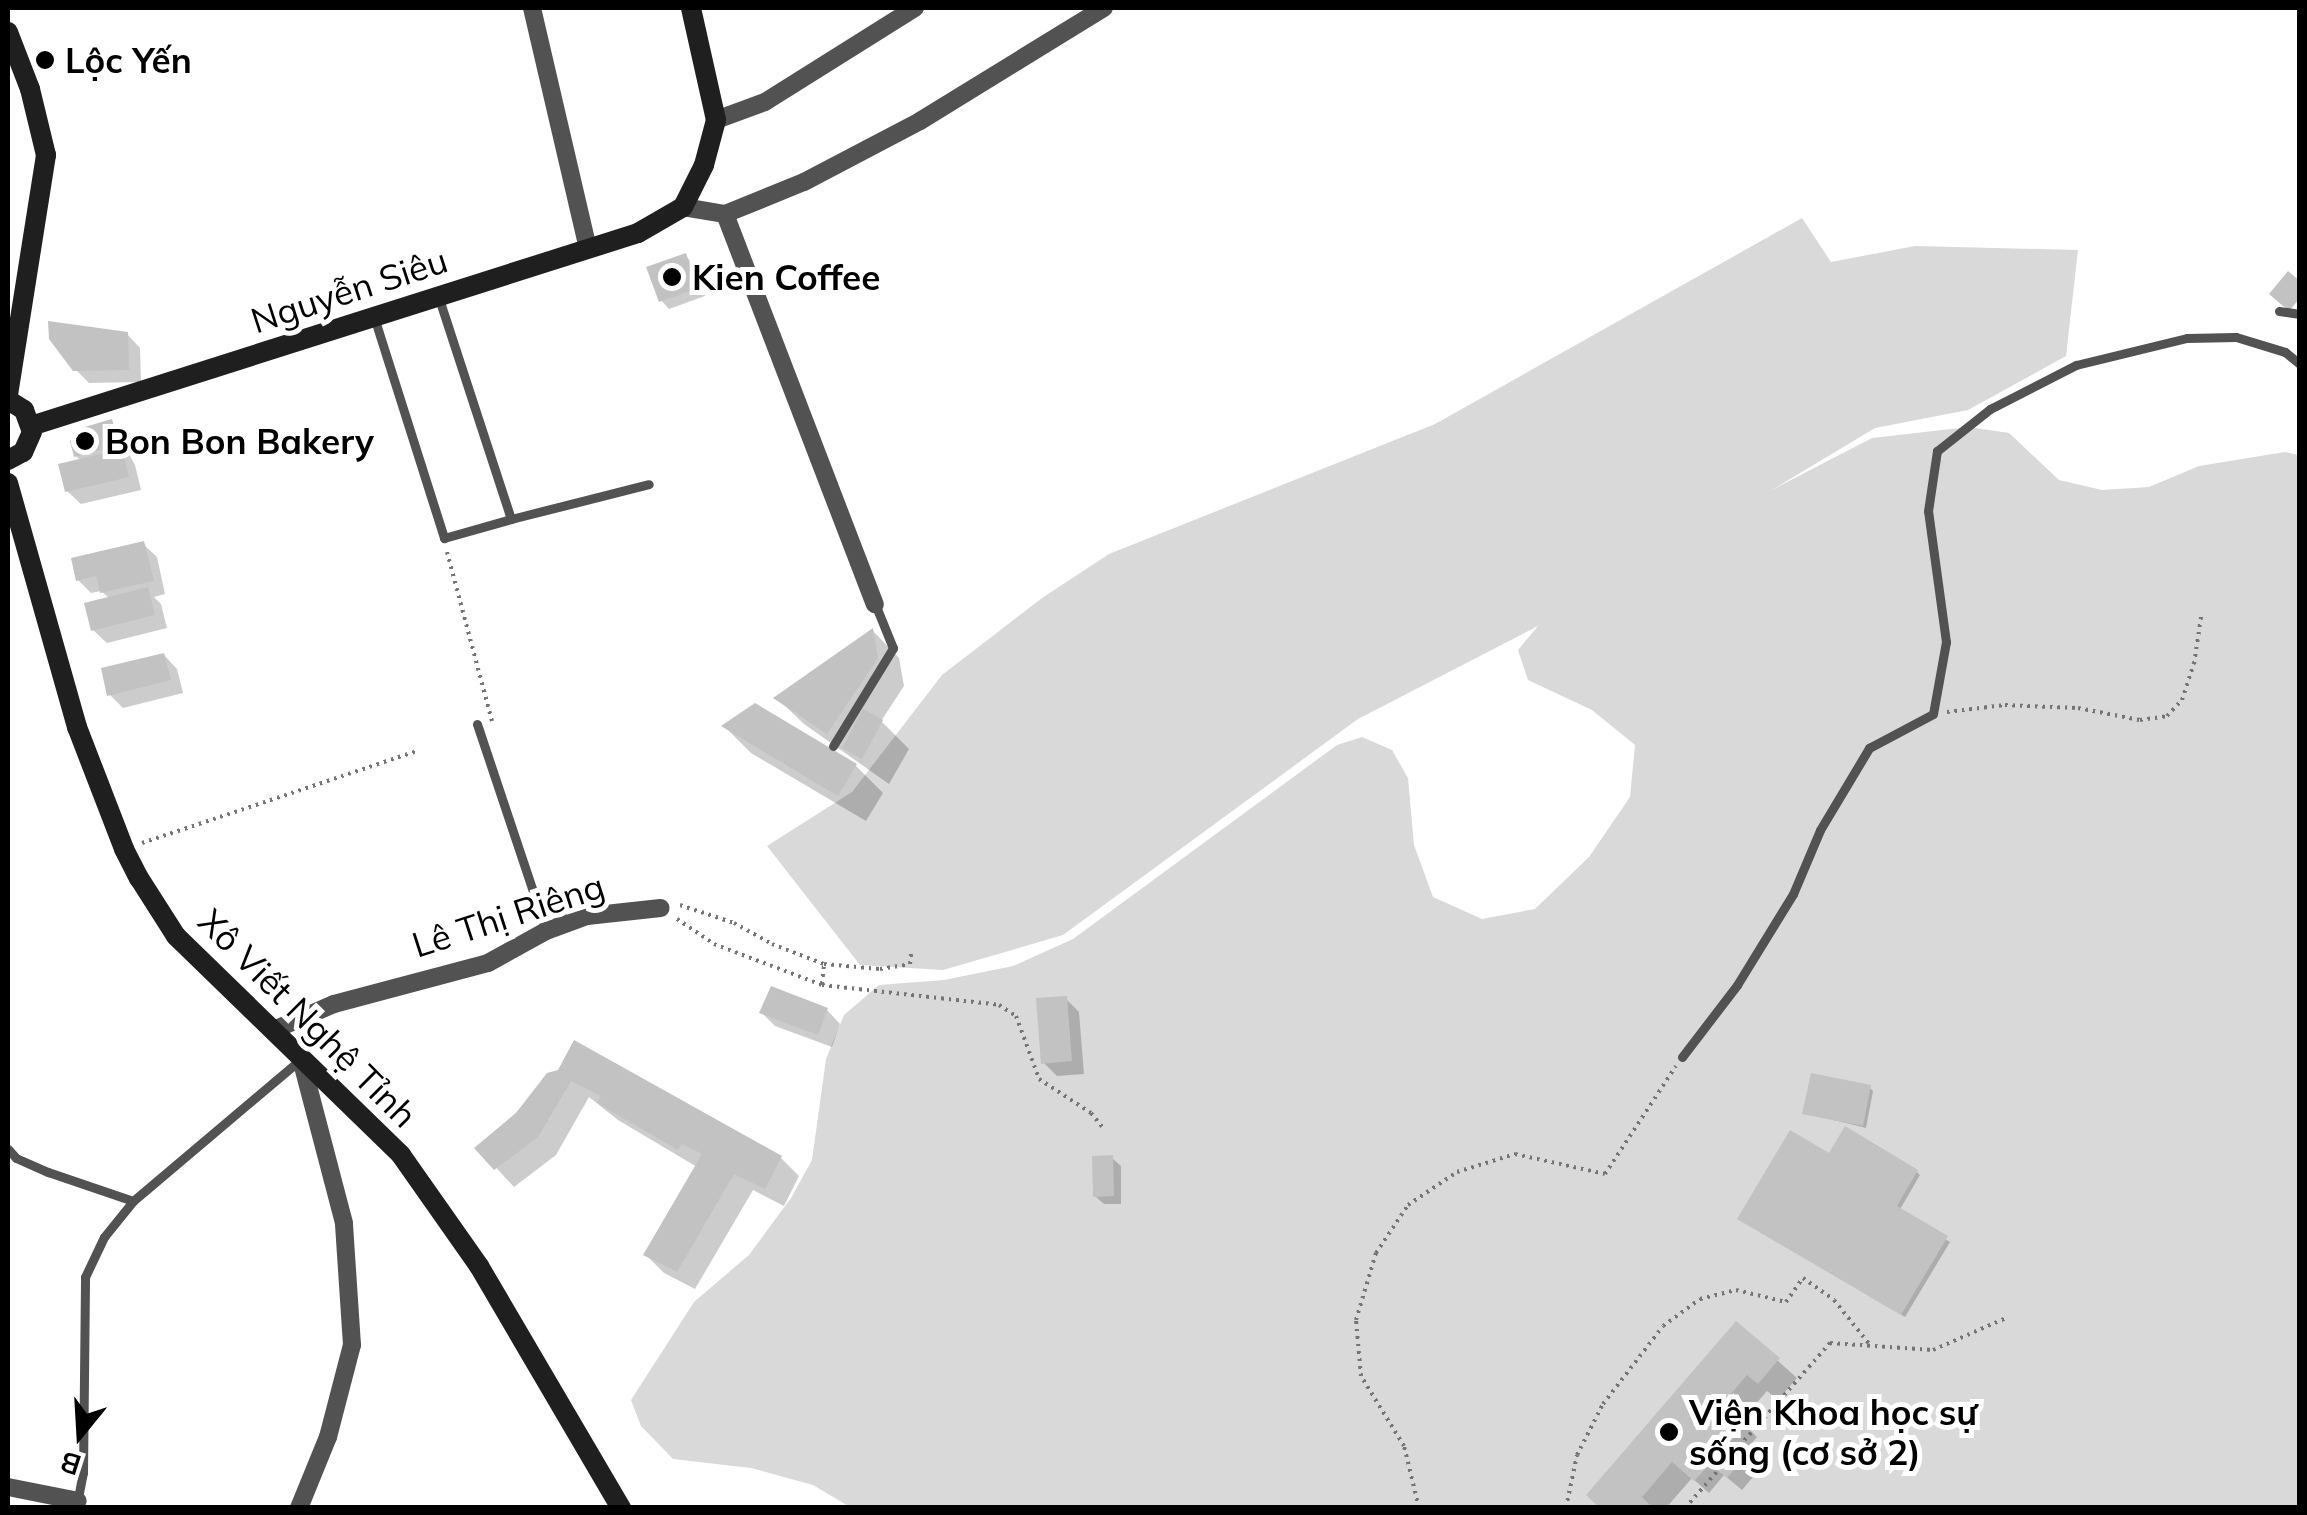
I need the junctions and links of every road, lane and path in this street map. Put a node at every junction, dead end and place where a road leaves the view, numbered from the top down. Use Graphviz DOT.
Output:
graph roads {
  1 [pos="532,8"];
  2 [pos="691,8"];
  3 [pos="915,8"];
  4 [pos="1104,8"];
  5 [pos="8,32"];
  6 [pos="716,120"];
  7 [pos="683,206"];
  8 [pos="725,214"];
  9 [pos="588,248"];
  10 [pos="438,296"];
  11 [pos="2280,311"];
  12 [pos="2300,314"];
  13 [pos="374,317"];
  14 [pos="2300,364"];
  15 [pos="8,398"];
  16 [pos="31,426"];
  17 [pos="8,460"];
  18 [pos="8,483"];
  19 [pos="649,484"];
  20 [pos="511,519"];
  21 [pos="444,538"];
  22 [pos="875,604"];
  23 [pos="2200,616"];
  24 [pos="1933,714"];
  25 [pos="477,724"];
  26 [pos="834,746"];
  27 [pos="417,751"];
  28 [pos="124,849"];
  29 [pos="661,908"];
  30 [pos="546,931"];
  31 [pos="912,954"];
  32 [pos="824,964"];
  33 [pos="822,985"];
  34 [pos="276,1029"];
  35 [pos="1682,1058"];
  36 [pos="301,1060"];
  37 [pos="1104,1129"];
  38 [pos="8,1148"];
  39 [pos="134,1201"];
  40 [pos="2006,1318"];
  41 [pos="1870,1345"];
  42 [pos="8,1487"];
  43 [pos="76,1504"];
  44 [pos="300,1508"];
  45 [pos="621,1508"];
  46 [pos="1419,1508"];
  47 [pos="1566,1508"];
  48 [pos="1685,1508"];
  1 -- 9 [label="street"];
  2 -- 6 [label="main road"];
  3 -- 6 [label="street"];
  4 -- 8 [label="street"];
  5 -- 15 [label="main road"];
  6 -- 7 [label="main road"];
  7 -- 8 [label="street"];
  7 -- 9 [label="main road, Nguyễn Siêu"];
  8 -- 22 [label="street"];
  9 -- 10 [label="main road, Nguyễn Siêu"];
  10 -- 13 [label="main road, Nguyễn Siêu"];
  10 -- 20 [label="lane"];
  11 -- 12 [label="lane"];
  13 -- 16 [label="main road, Nguyễn Siêu"];
  13 -- 21 [label="lane"];
  14 -- 24 [label="lane"];
  15 -- 16 [label="main road"];
  16 -- 17 [label="main road"];
  18 -- 28 [label="main road, Xô Viết Nghệ Tỉnh"];
  19 -- 20 [label="lane"];
  20 -- 21 [label="lane"];
  21 -- 25 [label="path"];
  22 -- 26 [label="lane"];
  23 -- 24 [label="path"];
  24 -- 35 [label="lane"];
  25 -- 30 [label="lane"];
  27 -- 28 [label="path"];
  28 -- 34 [label="main road, Xô Viết Nghệ Tỉnh"];
  29 -- 30 [label="street, Lê Thị Riêng"];
  29 -- 32 [label="path"];
  29 -- 33 [label="path, Lê Thị Riêng"];
  30 -- 34 [label="street, Lê Thị Riêng"];
  31 -- 32 [label="path"];
  32 -- 33 [label="path"];
  33 -- 37 [label="path, Lê Thị Riêng"];
  34 -- 36 [label="main road, Xô Viết Nghệ Tỉnh"];
  35 -- 46 [label="path"];
  36 -- 39 [label="lane"];
  36 -- 44 [label="street"];
  36 -- 45 [label="main road, Xô Viết Nghệ Tỉnh"];
  38 -- 39 [label="lane"];
  39 -- 43 [label="lane"];
  40 -- 41 [label="path"];
  41 -- 47 [label="path"];
  41 -- 48 [label="path"];
  42 -- 43 [label="street"];
}
